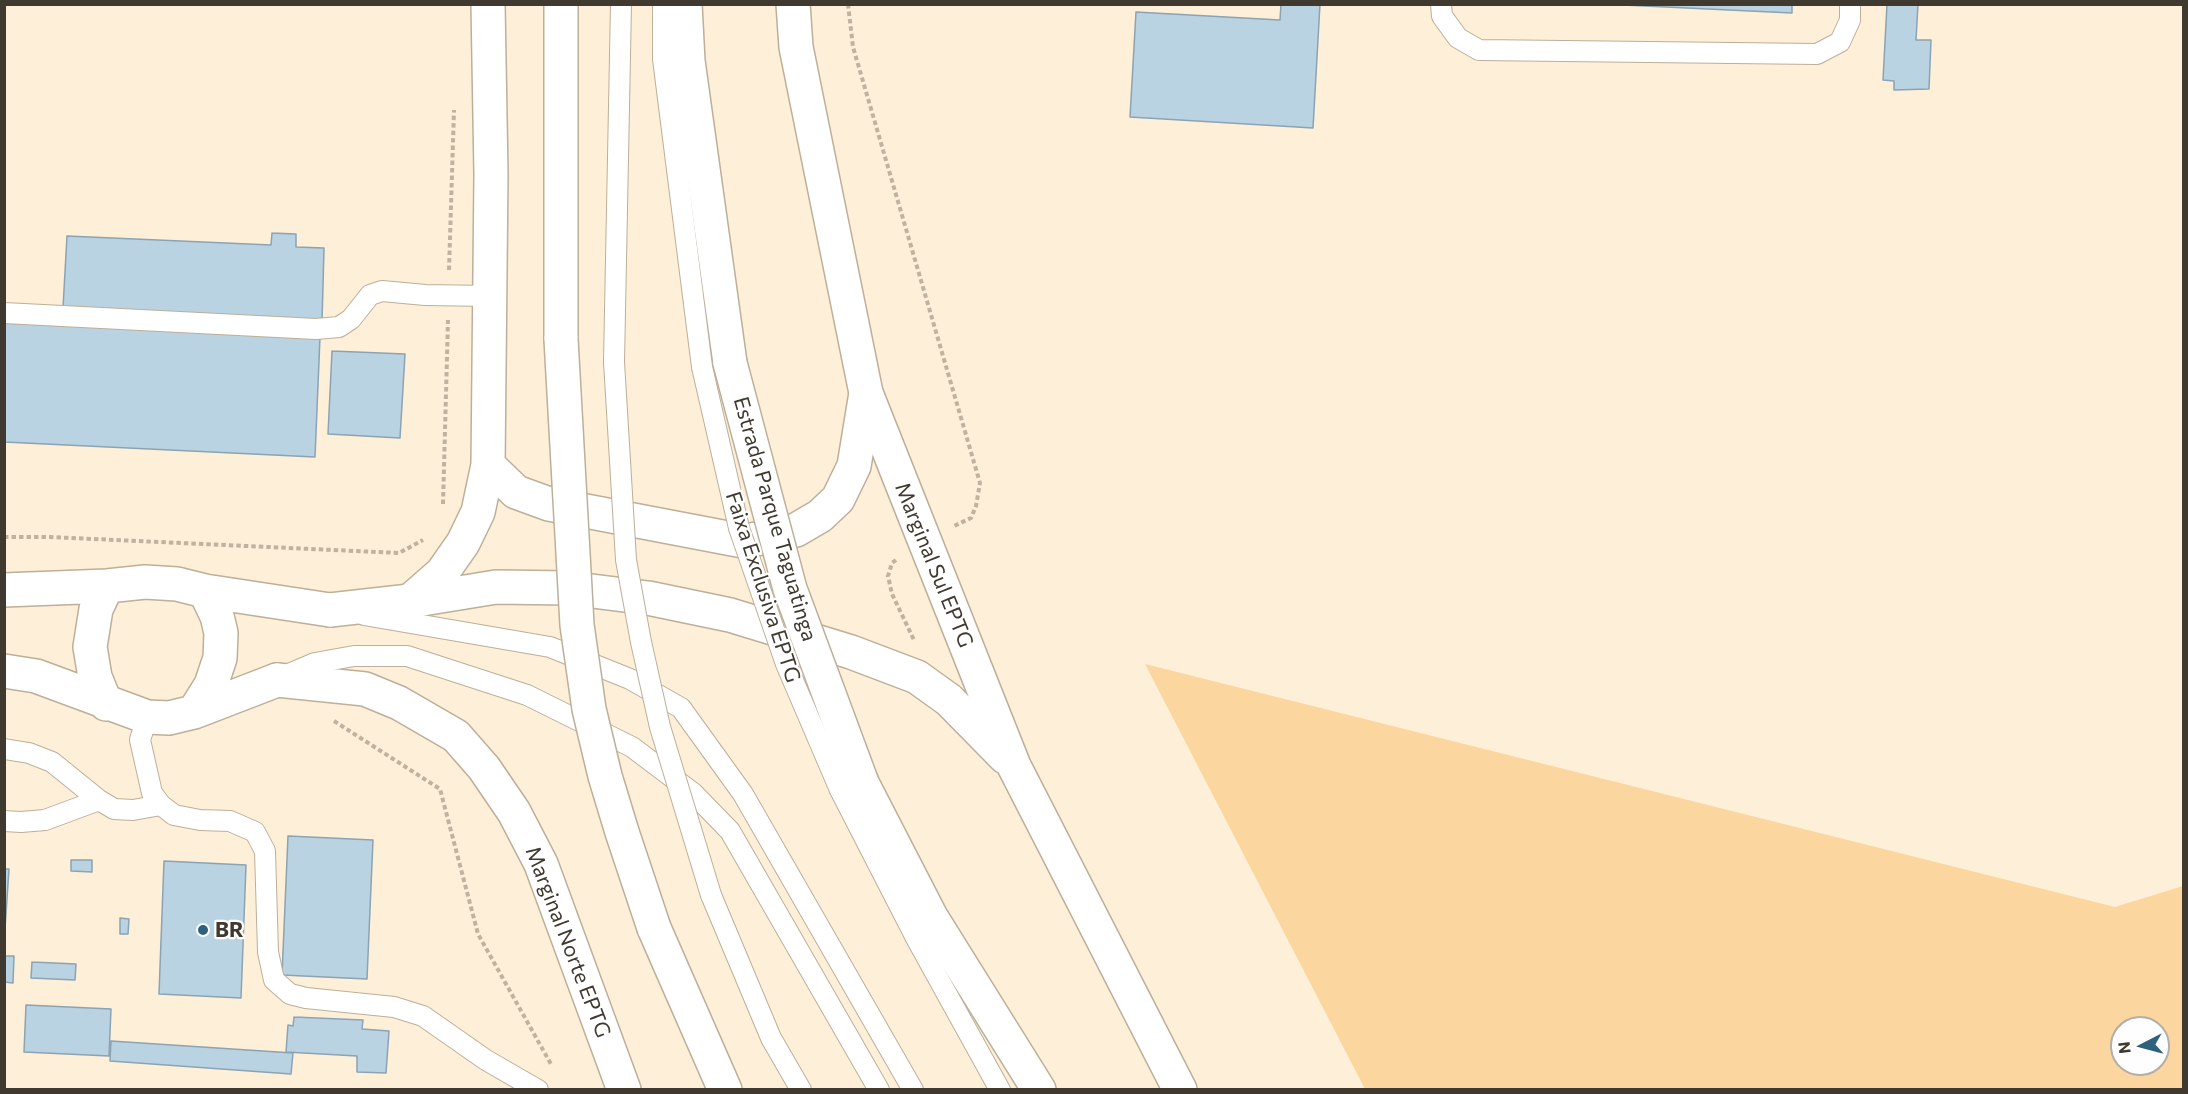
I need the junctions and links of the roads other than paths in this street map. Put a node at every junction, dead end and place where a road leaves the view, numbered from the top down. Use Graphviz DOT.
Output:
graph roads {
  1 [pos="488,4"];
  2 [pos="561,4"];
  3 [pos="621,4"];
  4 [pos="663,4"];
  5 [pos="685,4"];
  6 [pos="793,4"];
  7 [pos="1441,4"];
  8 [pos="1850,4"];
  9 [pos="490,296"];
  10 [pos="4,313"];
  11 [pos="716,365"];
  12 [pos="866,393"];
  13 [pos="488,465"];
  14 [pos="107,586"];
  15 [pos="4,590"];
  16 [pos="205,591"];
  17 [pos="410,601"];
  18 [pos="330,610"];
  19 [pos="4,671"];
  20 [pos="277,680"];
  21 [pos="106,704"];
  22 [pos="194,712"];
  23 [pos="147,717"];
  24 [pos="4,749"];
  25 [pos="1014,766"];
  26 [pos="851,786"];
  27 [pos="99,800"];
  28 [pos="161,805"];
  29 [pos="4,821"];
  30 [pos="538,1089"];
  31 [pos="624,1089"];
  32 [pos="725,1089"];
  33 [pos="801,1089"];
  34 [pos="879,1089"];
  35 [pos="913,1089"];
  36 [pos="1000,1089"];
  37 [pos="1039,1089"];
  38 [pos="1180,1089"];
  1 -- 9 [label="main road"];
  2 -- 32 [label="main road, bridge"];
  3 -- 33 [label="lane, bridge"];
  4 -- 11 [label="lane"];
  5 -- 11 [label="main road, Estrada Parque Taguatinga"];
  6 -- 12 [label="main road, Marginal Sul EPTG"];
  7 -- 8 [label="lane"];
  9 -- 10 [label="lane"];
  9 -- 13 [label="main road"];
  11 -- 26 [label="main road, Estrada Parque Taguatinga, bridge"];
  12 -- 13 [label="main road"];
  12 -- 25 [label="main road, Marginal Sul EPTG"];
  13 -- 17 [label="main road"];
  14 -- 15 [label="main road"];
  14 -- 16 [label="main road"];
  14 -- 21 [label="main road"];
  16 -- 18 [label="main road"];
  16 -- 22 [label="main road"];
  17 -- 18 [label="main road"];
  17 -- 25 [label="main road"];
  18 -- 35 [label="lane"];
  19 -- 21 [label="main road"];
  20 -- 22 [label="main road, Marginal Norte EPTG"];
  20 -- 31 [label="main road, Marginal Norte EPTG"];
  20 -- 34 [label="lane"];
  21 -- 23 [label="main road"];
  22 -- 23 [label="main road"];
  23 -- 28 [label="lane"];
  24 -- 27 [label="lane"];
  25 -- 38 [label="main road, Marginal Sul EPTG"];
  26 -- 36 [label="lane"];
  26 -- 37 [label="main road, Estrada Parque Taguatinga"];
  27 -- 28 [label="lane"];
  27 -- 29 [label="lane"];
  28 -- 30 [label="lane"];
}
